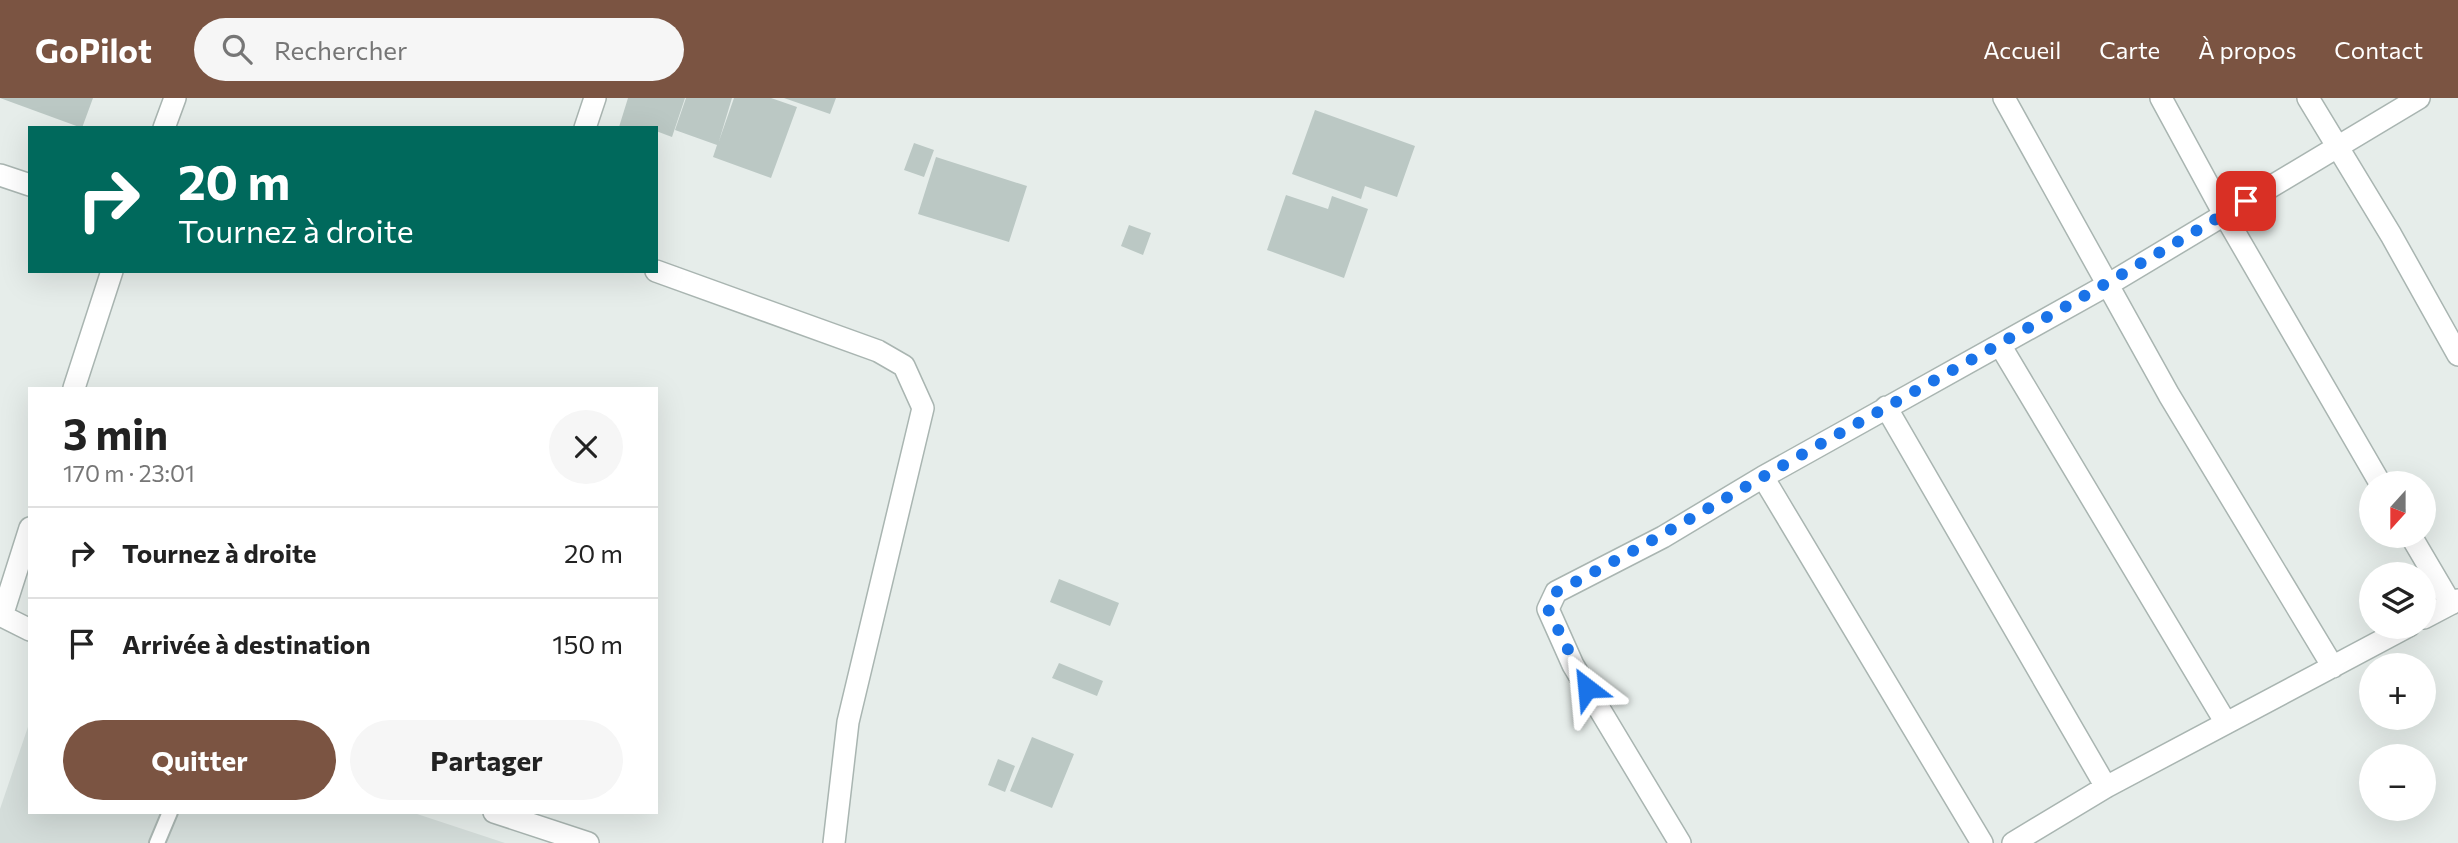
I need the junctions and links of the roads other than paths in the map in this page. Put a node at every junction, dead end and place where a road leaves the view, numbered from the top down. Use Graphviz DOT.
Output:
graph roads {
  1 [pos="175,98"];
  2 [pos="596,98"];
  3 [pos="2004,98"];
  4 [pos="2161,98"];
  5 [pos="2308,98"];
  6 [pos="2419,98"];
  7 [pos="165,126"];
  8 [pos="586,126"];
  9 [pos="2337,146"];
  10 [pos="0,174"];
  11 [pos="28,184"];
  12 [pos="2224,214"];
  13 [pos="658,272"];
  14 [pos="111,273"];
  15 [pos="2109,284"];
  16 [pos="2000,345"];
  17 [pos="2458,355"];
  18 [pos="74,387"];
  19 [pos="1886,407"];
  20 [pos="2373,471"];
  21 [pos="1763,477"];
  22 [pos="28,534"];
  23 [pos="2419,548"];
  24 [pos="2455,602"];
  25 [pos="2436,612"];
  26 [pos="1,616"];
  27 [pos="28,629"];
  28 [pos="2385,639"];
  29 [pos="2333,667"];
  30 [pos="2226,723"];
  31 [pos="2106,786"];
  32 [pos="169,814"];
  33 [pos="500,814"];
  34 [pos="157,843"];
  35 [pos="588,843"];
  36 [pos="834,843"];
  37 [pos="1680,843"];
  38 [pos="1982,843"];
  39 [pos="2013,843"];
  1 -- 7 [label="street"];
  2 -- 8 [label="street"];
  3 -- 15 [label="street"];
  4 -- 12 [label="street"];
  5 -- 9 [label="street"];
  6 -- 9 [label="street"];
  9 -- 12 [label="street"];
  9 -- 17 [label="street"];
  10 -- 11 [label="street"];
  12 -- 15 [label="street"];
  12 -- 20 [label="street"];
  13 -- 36 [label="street"];
  14 -- 18 [label="street"];
  15 -- 16 [label="street"];
  15 -- 29 [label="street"];
  16 -- 19 [label="street"];
  16 -- 30 [label="street"];
  19 -- 21 [label="street"];
  19 -- 31 [label="street"];
  21 -- 37 [label="street"];
  21 -- 38 [label="street"];
  22 -- 26 [label="street"];
  23 -- 24 [label="street"];
  24 -- 25 [label="street"];
  26 -- 27 [label="street"];
  28 -- 29 [label="street"];
  29 -- 30 [label="street"];
  30 -- 31 [label="street"];
  31 -- 39 [label="street"];
  32 -- 34 [label="lane"];
  33 -- 35 [label="street"];
}
